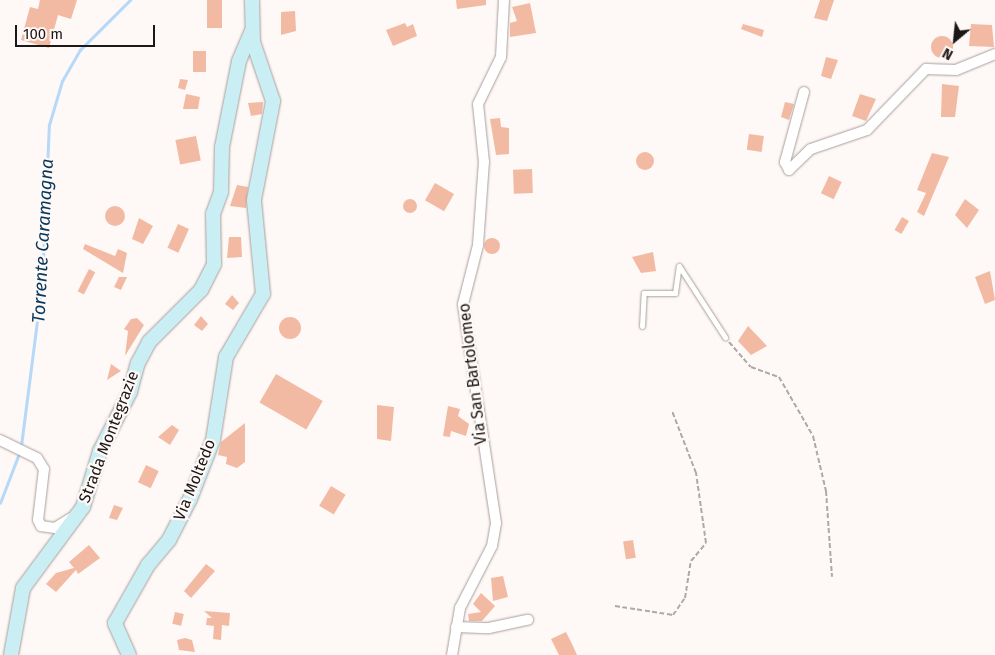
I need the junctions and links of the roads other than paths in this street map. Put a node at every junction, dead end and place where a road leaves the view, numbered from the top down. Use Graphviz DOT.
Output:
graph roads {
  1 [pos="252,0"];
  2 [pos="504,0"];
  3 [pos="252,31"];
  4 [pos="995,54"];
  5 [pos="260,65"];
  6 [pos="237,79"];
  7 [pos="804,92"];
  8 [pos="642,326"];
  9 [pos="725,337"];
  10 [pos="5,441"];
  11 [pos="83,507"];
  12 [pos="528,620"];
  13 [pos="456,627"];
  14 [pos="11,655"];
  15 [pos="129,655"];
  16 [pos="452,655"];
  1 -- 3 [label="street, Via Moltedo"];
  2 -- 13 [label="street, Via San Bartolomeo"];
  3 -- 5 [label="street, Via Moltedo"];
  3 -- 6 [label="street, Strada Montegrazie"];
  4 -- 7 [label="street"];
  5 -- 6 [label="street"];
  5 -- 15 [label="street, Via Moltedo"];
  6 -- 11 [label="street, Strada Montegrazie"];
  8 -- 9 [label="lane"];
  10 -- 11 [label="street"];
  11 -- 14 [label="street, Strada Montegrazie"];
  12 -- 13 [label="street"];
  13 -- 16 [label="street, Via San Bartolomeo"];
}
